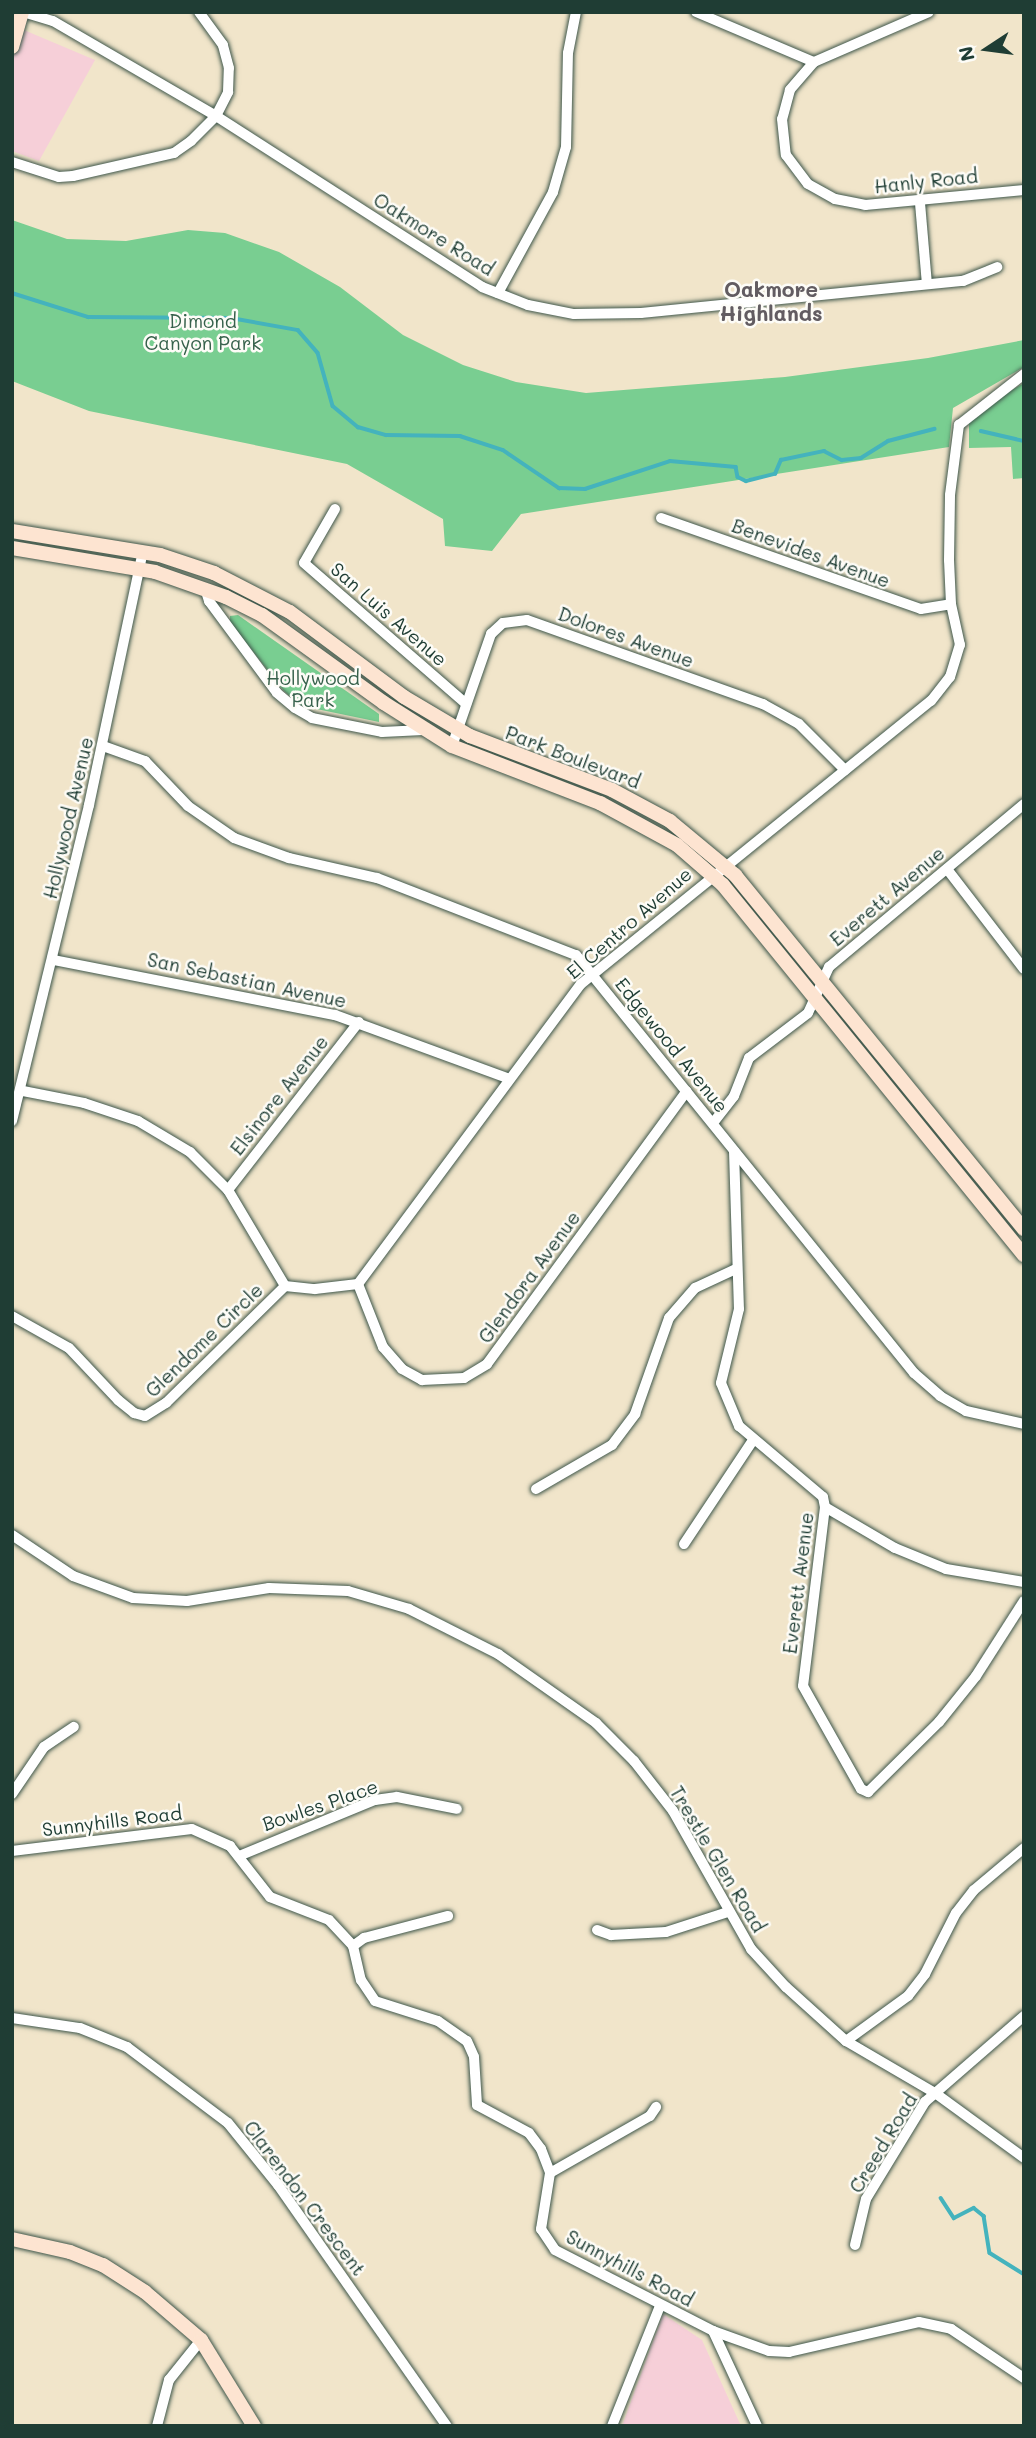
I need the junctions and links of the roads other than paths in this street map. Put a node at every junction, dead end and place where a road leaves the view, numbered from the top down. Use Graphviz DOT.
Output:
graph roads {
  1 [pos="22,12"];
  2 [pos="199,12"];
  3 [pos="576,12"];
  4 [pos="696,12"];
  5 [pos="929,12"];
  6 [pos="12,47"];
  7 [pos="814,62"];
  8 [pos="216,116"];
  9 [pos="12,162"];
  10 [pos="1024,190"];
  11 [pos="920,202"];
  12 [pos="998,267"];
  13 [pos="927,284"];
  14 [pos="498,293"];
  15 [pos="1024,373"];
  16 [pos="335,509"];
  17 [pos="661,518"];
  18 [pos="12,531"];
  19 [pos="12,548"];
  20 [pos="142,552"];
  21 [pos="141,569"];
  22 [pos="204,587"];
  23 [pos="951,604"];
  24 [pos="466,704"];
  25 [pos="458,729"];
  26 [pos="423,730"];
  27 [pos="103,746"];
  28 [pos="453,746"];
  29 [pos="845,770"];
  30 [pos="1024,804"];
  31 [pos="725,864"];
  32 [pos="947,869"];
  33 [pos="713,874"];
  34 [pos="54,960"];
  35 [pos="1024,969"];
  36 [pos="593,975"];
  37 [pos="823,982"];
  38 [pos="816,997"];
  39 [pos="359,1022"];
  40 [pos="507,1078"];
  41 [pos="23,1091"];
  42 [pos="687,1091"];
  43 [pos="12,1121"];
  44 [pos="713,1123"];
  45 [pos="734,1151"];
  46 [pos="228,1189"];
  47 [pos="1024,1230"];
  48 [pos="1024,1255"];
  49 [pos="736,1269"];
  50 [pos="358,1284"];
  51 [pos="285,1286"];
  52 [pos="12,1316"];
  53 [pos="1024,1424"];
  54 [pos="753,1440"];
  55 [pos="536,1489"];
  56 [pos="825,1507"];
  57 [pos="12,1535"];
  58 [pos="684,1544"];
  59 [pos="1024,1582"];
  60 [pos="1024,1601"];
  61 [pos="74,1727"];
  62 [pos="12,1794"];
  63 [pos="457,1809"];
  64 [pos="1024,1848"];
  65 [pos="12,1851"];
  66 [pos="239,1856"];
  67 [pos="728,1912"];
  68 [pos="448,1916"];
  69 [pos="597,1930"];
  70 [pos="353,1946"];
  71 [pos="1024,2017"];
  72 [pos="12,2018"];
  73 [pos="846,2041"];
  74 [pos="935,2093"];
  75 [pos="656,2107"];
  76 [pos="1024,2158"];
  77 [pos="550,2173"];
  78 [pos="12,2239"];
  79 [pos="855,2245"];
  80 [pos="660,2306"];
  81 [pos="713,2331"];
  82 [pos="201,2340"];
  83 [pos="1024,2378"];
  84 [pos="157,2426"];
  85 [pos="254,2426"];
  86 [pos="447,2426"];
  87 [pos="612,2426"];
  88 [pos="757,2426"];
  1 -- 6 [label="main road"];
  1 -- 8 [label="street, Oakmore Road"];
  2 -- 8 [label="street"];
  3 -- 14 [label="street"];
  4 -- 7 [label="street"];
  5 -- 7 [label="street"];
  7 -- 11 [label="street, Hanly Road"];
  8 -- 9 [label="street"];
  8 -- 14 [label="street, Oakmore Road"];
  10 -- 11 [label="street, Hanly Road"];
  11 -- 13 [label="street"];
  12 -- 13 [label="street, Oakmore Road"];
  13 -- 14 [label="street, Oakmore Road"];
  15 -- 23 [label="street, El Centro Avenue"];
  16 -- 24 [label="street, San Luis Avenue"];
  17 -- 23 [label="street, Benevides Avenue"];
  18 -- 20 [label="main road, Park Boulevard"];
  19 -- 21 [label="main road, Park Boulevard"];
  20 -- 21 [label="street, Hollywood Avenue"];
  20 -- 25 [label="main road, Park Boulevard"];
  21 -- 22 [label="main road, Park Boulevard"];
  21 -- 27 [label="street, Hollywood Avenue"];
  22 -- 26 [label="main road, Park Boulevard"];
  22 -- 26 [label="street"];
  23 -- 29 [label="street, El Centro Avenue"];
  24 -- 25 [label="street, Dolores Avenue"];
  24 -- 29 [label="street, Dolores Avenue"];
  25 -- 28 [label="street, Dolores Avenue"];
  25 -- 31 [label="main road, Park Boulevard"];
  26 -- 28 [label="main road, Park Boulevard"];
  27 -- 34 [label="street, Hollywood Avenue"];
  27 -- 36 [label="street, Edgewood Avenue"];
  28 -- 33 [label="main road, Park Boulevard"];
  29 -- 31 [label="street, El Centro Avenue"];
  30 -- 32 [label="street, Everett Avenue"];
  31 -- 33 [label="street, El Centro Avenue"];
  31 -- 37 [label="main road, Park Boulevard"];
  32 -- 35 [label="street"];
  32 -- 37 [label="street, Everett Avenue"];
  33 -- 36 [label="street, El Centro Avenue"];
  33 -- 38 [label="main road, Park Boulevard"];
  34 -- 39 [label="street, San Sebastian Avenue"];
  34 -- 41 [label="street, Hollywood Avenue"];
  36 -- 40 [label="street, El Centro Avenue"];
  36 -- 42 [label="street, Edgewood Avenue"];
  37 -- 38 [label="street, Everett Avenue"];
  37 -- 47 [label="main road, Park Boulevard"];
  38 -- 44 [label="street, Everett Avenue"];
  38 -- 48 [label="main road, Park Boulevard"];
  39 -- 40 [label="street, San Sebastian Avenue"];
  39 -- 46 [label="street, Elsinore Avenue"];
  40 -- 50 [label="street, El Centro Avenue"];
  41 -- 43 [label="street"];
  41 -- 46 [label="street"];
  42 -- 44 [label="street, Edgewood Avenue"];
  42 -- 50 [label="street, Glendora Avenue"];
  44 -- 45 [label="street, Edgewood Avenue"];
  45 -- 49 [label="street, Everett Avenue"];
  45 -- 53 [label="street, Edgewood Avenue"];
  46 -- 51 [label="street"];
  49 -- 54 [label="street, Everett Avenue"];
  49 -- 55 [label="street"];
  50 -- 51 [label="street"];
  51 -- 52 [label="street, Glendome Circle"];
  54 -- 56 [label="street, Everett Avenue"];
  54 -- 58 [label="street"];
  56 -- 59 [label="street"];
  56 -- 60 [label="street, Everett Avenue"];
  57 -- 67 [label="street, Trestle Glen Road"];
  61 -- 62 [label="street"];
  63 -- 66 [label="street, Bowles Place"];
  64 -- 73 [label="street"];
  65 -- 66 [label="street, Sunnyhills Road"];
  66 -- 70 [label="street, Sunnyhills Road"];
  67 -- 69 [label="street"];
  67 -- 73 [label="street, Trestle Glen Road"];
  68 -- 70 [label="street"];
  70 -- 77 [label="street, Sunnyhills Road"];
  71 -- 74 [label="street, Creed Road"];
  72 -- 86 [label="street, Clarendon Crescent"];
  73 -- 74 [label="street, Trestle Glen Road"];
  74 -- 76 [label="street, Trestle Glen Road"];
  74 -- 79 [label="street, Creed Road"];
  75 -- 77 [label="street"];
  77 -- 80 [label="street, Sunnyhills Road"];
  78 -- 82 [label="main road"];
  80 -- 81 [label="street, Sunnyhills Road"];
  80 -- 87 [label="street"];
  81 -- 83 [label="street, Sunnyhills Road"];
  81 -- 88 [label="street"];
  82 -- 84 [label="street"];
  82 -- 85 [label="main road"];
}
